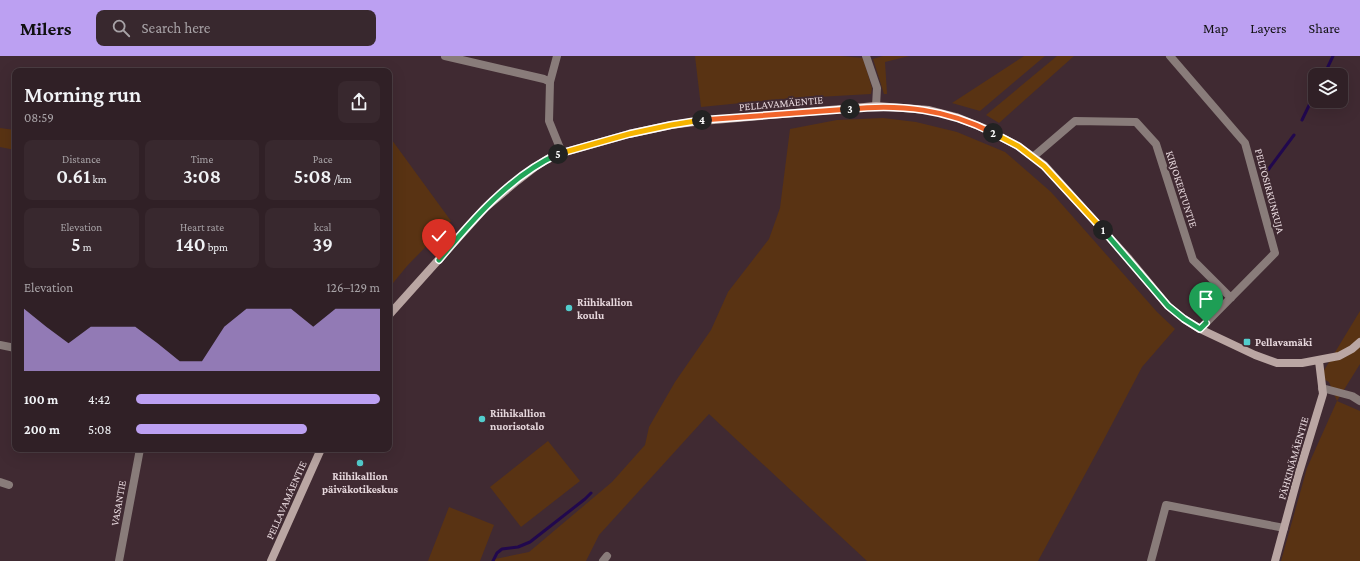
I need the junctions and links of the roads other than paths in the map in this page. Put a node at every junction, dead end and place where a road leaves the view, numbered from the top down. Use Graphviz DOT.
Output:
graph roads {
  1 [pos="445,56"];
  2 [pos="557,56"];
  3 [pos="866,56"];
  4 [pos="1170,56"];
  5 [pos="550,82"];
  6 [pos="876,106"];
  7 [pos="562,153"];
  8 [pos="1033,158"];
  9 [pos="1231,298"];
  10 [pos="392,312"];
  11 [pos="1200,329"];
  12 [pos="1360,342"];
  13 [pos="0,345"];
  14 [pos="12,347"];
  15 [pos="1319,360"];
  16 [pos="1322,388"];
  17 [pos="1360,401"];
  18 [pos="139,452"];
  19 [pos="320,452"];
  20 [pos="0,482"];
  21 [pos="9,485"];
  22 [pos="1284,528"];
  23 [pos="119,561"];
  24 [pos="271,561"];
  25 [pos="1151,561"];
  26 [pos="1275,561"];
  1 -- 5 [label="street"];
  2 -- 5 [label="street"];
  3 -- 6 [label="street"];
  4 -- 9 [label="street, PELTOSIRKUNKUJA"];
  5 -- 7 [label="street"];
  6 -- 7 [label="street, PELLAVAMÄENTIE"];
  6 -- 8 [label="street, PELLAVAMÄENTIE"];
  7 -- 10 [label="street, PELLAVAMÄENTIE"];
  8 -- 9 [label="street, KIRJOKERTUNTIE"];
  8 -- 11 [label="street, PELLAVAMÄENTIE"];
  9 -- 11 [label="street, PELTOSIRKUNKUJA"];
  11 -- 15 [label="street, PELLAVAMÄENTIE"];
  12 -- 15 [label="street, PELLAVAMÄENTIE"];
  13 -- 14 [label="street"];
  15 -- 16 [label="street, PÄHKINÄMÄENTIE"];
  16 -- 17 [label="street"];
  16 -- 22 [label="street, PÄHKINÄMÄENTIE"];
  18 -- 23 [label="street, VASANTIE"];
  19 -- 24 [label="street, PELLAVAMÄENTIE"];
  20 -- 21 [label="street"];
  22 -- 25 [label="street"];
  22 -- 26 [label="street, PÄHKINÄMÄENTIE"];
}
